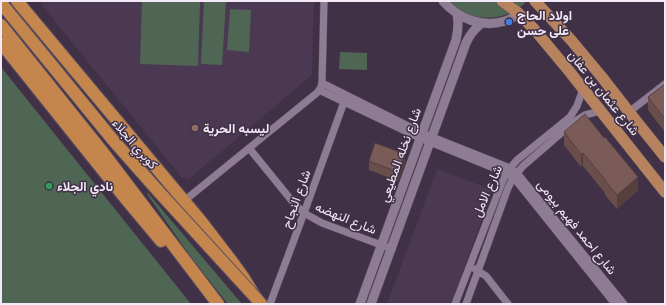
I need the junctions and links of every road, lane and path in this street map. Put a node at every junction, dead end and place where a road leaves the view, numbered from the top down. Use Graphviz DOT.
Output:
graph roads {
  1 [pos="17,1"];
  2 [pos="324,1"];
  3 [pos="443,1"];
  4 [pos="502,1"];
  5 [pos="534,1"];
  6 [pos="1,3"];
  7 [pos="26,12"];
  8 [pos="457,14"];
  9 [pos="519,14"];
  10 [pos="1,21"];
  11 [pos="482,23"];
  12 [pos="1,25"];
  13 [pos="1,43"];
  14 [pos="665,84"];
  15 [pos="321,86"];
  16 [pos="583,89"];
  17 [pos="344,102"];
  18 [pos="600,111"];
  19 [pos="629,112"];
  20 [pos="421,136"];
  21 [pos="431,140"];
  22 [pos="249,148"];
  23 [pos="665,157"];
  24 [pos="508,170"];
  25 [pos="515,175"];
  26 [pos="665,192"];
  27 [pos="184,201"];
  28 [pos="304,213"];
  29 [pos="382,245"];
  30 [pos="392,249"];
  31 [pos="188,264"];
  32 [pos="470,267"];
  33 [pos="478,270"];
  34 [pos="258,301"];
  35 [pos="218,304"];
  36 [pos="270,304"];
  37 [pos="360,304"];
  38 [pos="372,304"];
  39 [pos="455,304"];
  40 [pos="466,304"];
  41 [pos="508,304"];
  42 [pos="615,304"];
  43 [pos="624,304"];
  1 -- 7 [label="highway"];
  2 -- 15 [label="street"];
  3 -- 8 [label="street"];
  4 -- 9 [label="main road, شارع عثمان بن عفان"];
  5 -- 19 [label="main road, شارع عثمان بن عفان"];
  6 -- 34 [label="highway, كوبري الجلاء, bridge"];
  7 -- 10 [label="highway"];
  7 -- 27 [label="highway"];
  8 -- 11 [label="street"];
  8 -- 20 [label="street, شارع نخله المطيعي"];
  9 -- 11 [label="street"];
  9 -- 16 [label="main road, شارع عثمان بن عفان"];
  11 -- 21 [label="street, شارع نخله المطيعي"];
  12 -- 31 [label="highway"];
  13 -- 31 [label="highway"];
  14 -- 19 [label="street"];
  15 -- 17 [label="street"];
  15 -- 20 [label="street"];
  15 -- 22 [label="street"];
  16 -- 18 [label="main road, شارع عثمان بن عفان"];
  16 -- 24 [label="street, شارع الامل"];
  17 -- 20 [label="street"];
  17 -- 28 [label="street, شارع النجاح"];
  18 -- 25 [label="street, شارع الامل"];
  18 -- 26 [label="main road, شارع عثمان بن عفان"];
  19 -- 23 [label="main road, شارع عثمان بن عفان"];
  20 -- 21 [label="street, شارع احمد فهيم بيومى"];
  20 -- 29 [label="street, شارع نخله المطيعي"];
  21 -- 24 [label="street, شارع احمد فهيم بيومى"];
  21 -- 30 [label="street, شارع نخله المطيعي"];
  22 -- 27 [label="street"];
  22 -- 28 [label="street, شارع النهضه"];
  24 -- 25 [label="street, شارع احمد فهيم بيومى"];
  24 -- 32 [label="street, شارع الامل"];
  25 -- 33 [label="street, شارع الامل"];
  25 -- 42 [label="street, شارع احمد فهيم بيومى"];
  25 -- 43 [label="street, شارع احمد فهيم بيومى"];
  27 -- 34 [label="highway"];
  28 -- 29 [label="street, شارع النهضه"];
  28 -- 36 [label="street, شارع النجاح"];
  29 -- 30 [label="street, شارع النهضه"];
  29 -- 37 [label="street, شارع نخله المطيعي"];
  30 -- 38 [label="street, شارع نخله المطيعي"];
  31 -- 35 [label="highway"];
  32 -- 33 [label="street"];
  32 -- 39 [label="street, شارع الامل"];
  33 -- 40 [label="street, شارع الامل"];
  33 -- 41 [label="street"];
}
